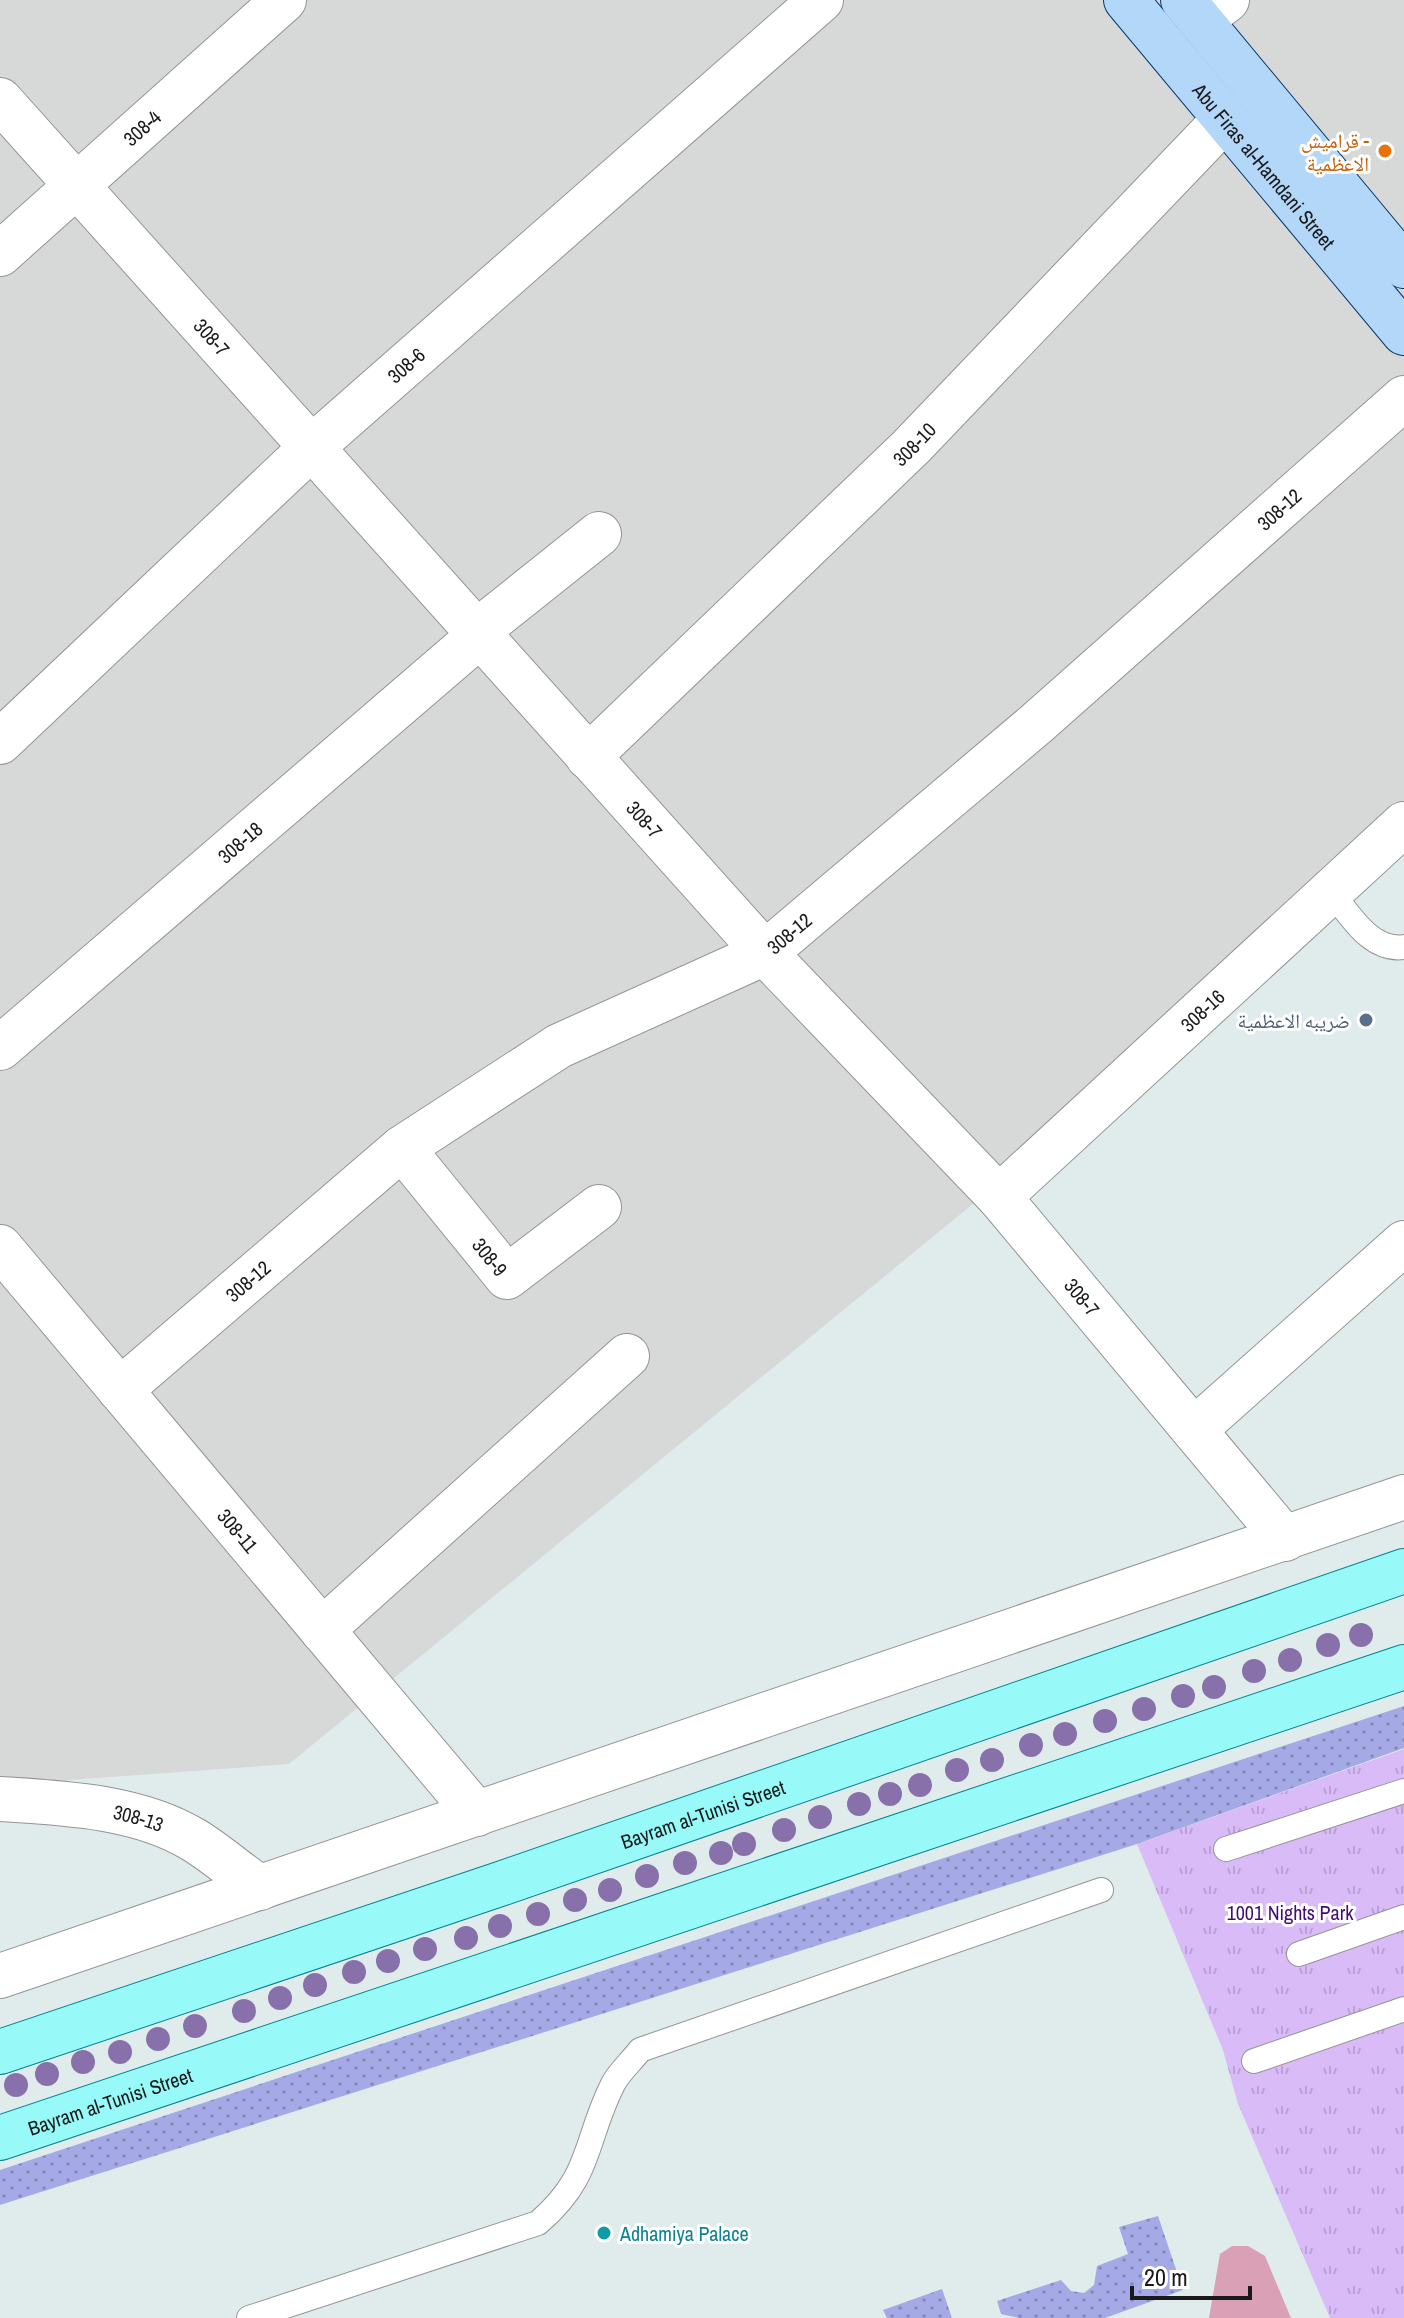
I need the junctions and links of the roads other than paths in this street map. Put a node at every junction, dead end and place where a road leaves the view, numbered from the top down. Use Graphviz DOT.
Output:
graph roads {
  1 [pos="284,0"];
  2 [pos="821,0"];
  3 [pos="1126,0"];
  4 [pos="1203,7"];
  5 [pos="0,100"];
  6 [pos="1225,119"];
  7 [pos="75,187"];
  8 [pos="0,254"];
  9 [pos="1404,266"];
  10 [pos="1404,333"];
  11 [pos="1404,398"];
  12 [pos="312,447"];
  13 [pos="599,534"];
  14 [pos="477,634"];
  15 [pos="0,742"];
  16 [pos="588,757"];
  17 [pos="1404,824"];
  18 [pos="1332,893"];
  19 [pos="1404,947"];
  20 [pos="765,953"];
  21 [pos="0,1048"];
  22 [pos="402,1148"];
  23 [pos="999,1197"];
  24 [pos="599,1207"];
  25 [pos="1404,1243"];
  26 [pos="0,1247"];
  27 [pos="627,1356"];
  28 [pos="120,1390"];
  29 [pos="1194,1430"];
  30 [pos="1404,1497"];
  31 [pos="1285,1539"];
  32 [pos="1404,1571"];
  33 [pos="322,1630"];
  34 [pos="1404,1667"];
  35 [pos="1404,1791"];
  36 [pos="0,1799"];
  37 [pos="477,1814"];
  38 [pos="1226,1849"];
  39 [pos="260,1888"];
  40 [pos="1101,1890"];
  41 [pos="1404,1917"];
  42 [pos="1299,1954"];
  43 [pos="0,1976"];
  44 [pos="1404,2009"];
  45 [pos="0,2052"];
  46 [pos="1254,2061"];
  47 [pos="0,2138"];
  48 [pos="249,2318"];
  1 -- 7 [label="street, 308-4"];
  2 -- 12 [label="street, 308-6"];
  3 -- 6 [label="street, Abu Firas al-Hamdani Street"];
  4 -- 9 [label="street"];
  5 -- 7 [label="street, 308-7"];
  6 -- 10 [label="street, Abu Firas al-Hamdani Street"];
  6 -- 16 [label="street, 308-10"];
  7 -- 8 [label="street, 308-4"];
  7 -- 12 [label="street, 308-7"];
  11 -- 20 [label="street, 308-12"];
  12 -- 14 [label="street, 308-7"];
  12 -- 15 [label="street, 308-6"];
  13 -- 14 [label="street, 308-18"];
  14 -- 16 [label="street, 308-7"];
  14 -- 21 [label="street, 308-18"];
  16 -- 20 [label="street, 308-7"];
  17 -- 18 [label="street, 308-16"];
  18 -- 19 [label="lane"];
  18 -- 23 [label="street, 308-16"];
  20 -- 22 [label="street, 308-12"];
  20 -- 23 [label="street, 308-7"];
  22 -- 24 [label="street, 308-9"];
  22 -- 28 [label="street, 308-12"];
  23 -- 29 [label="street, 308-7"];
  25 -- 29 [label="street"];
  26 -- 28 [label="street, 308-11"];
  27 -- 33 [label="street"];
  28 -- 33 [label="street, 308-11"];
  29 -- 31 [label="street, 308-7"];
  30 -- 31 [label="street"];
  31 -- 37 [label="street"];
  32 -- 45 [label="main road, Bayram al-Tunisi Street"];
  33 -- 37 [label="street, 308-11"];
  34 -- 47 [label="main road, Bayram al-Tunisi Street"];
  35 -- 38 [label="lane"];
  36 -- 39 [label="street, 308-13"];
  37 -- 39 [label="street"];
  39 -- 43 [label="street"];
  40 -- 48 [label="lane"];
  41 -- 42 [label="lane"];
  44 -- 46 [label="lane"];
}
